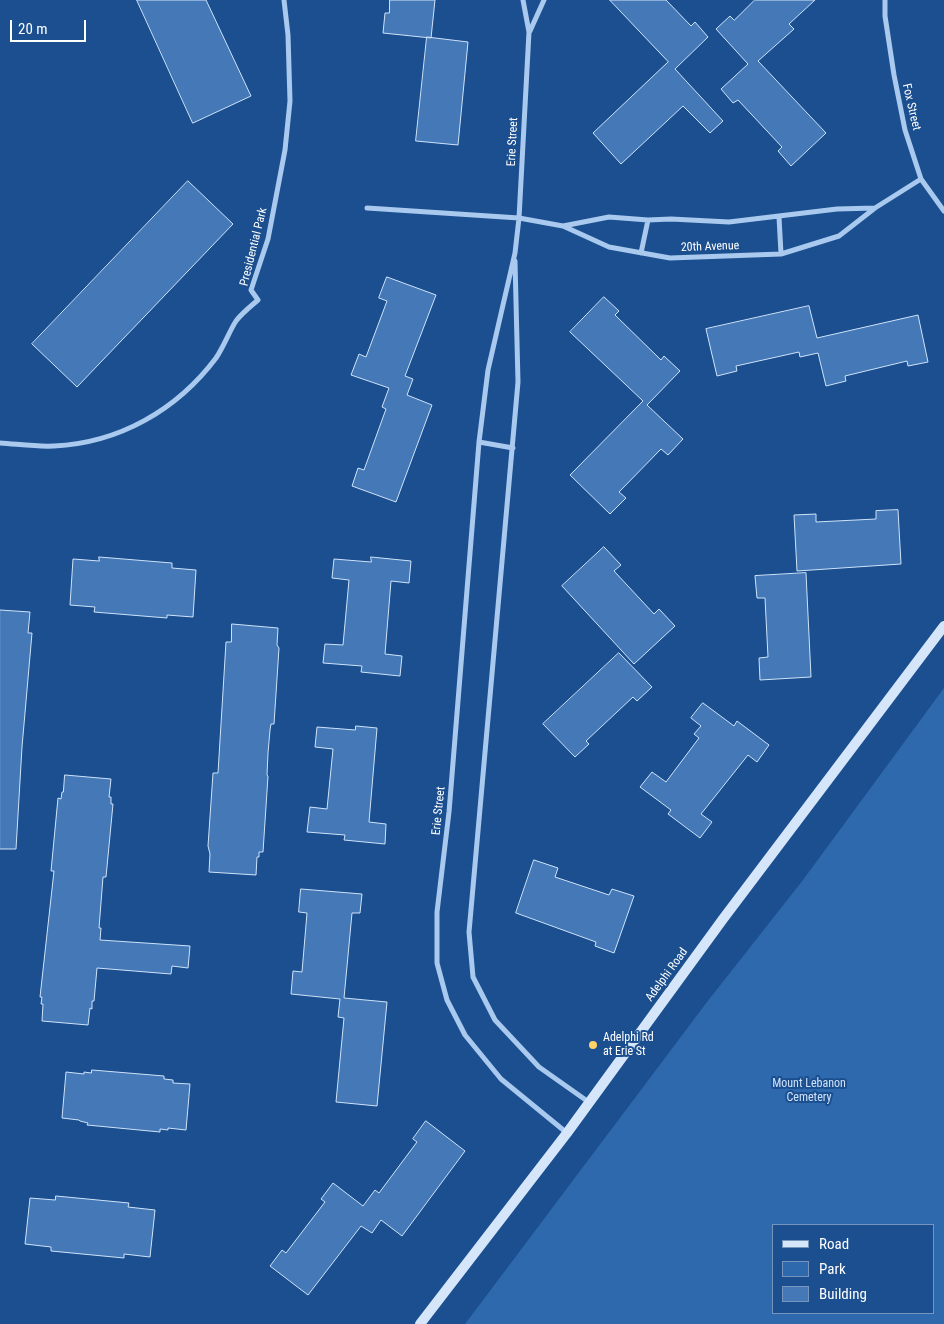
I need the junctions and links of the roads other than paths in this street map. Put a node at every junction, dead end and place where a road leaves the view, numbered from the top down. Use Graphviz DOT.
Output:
graph roads {
  1 [pos="284,0"];
  2 [pos="523,0"];
  3 [pos="544,0"];
  4 [pos="885,0"];
  5 [pos="530,32"];
  6 [pos="921,179"];
  7 [pos="367,208"];
  8 [pos="875,208"];
  9 [pos="944,210"];
  10 [pos="779,217"];
  11 [pos="519,218"];
  12 [pos="648,220"];
  13 [pos="562,226"];
  14 [pos="515,253"];
  15 [pos="641,253"];
  16 [pos="781,254"];
  17 [pos="479,442"];
  18 [pos="0,443"];
  19 [pos="513,448"];
  20 [pos="944,626"];
  21 [pos="944,632"];
  22 [pos="934,641"];
  23 [pos="590,1103"];
  24 [pos="568,1133"];
  25 [pos="420,1324"];
  1 -- 18 [label="street, Presidential Park"];
  2 -- 5 [label="street, Erie Street"];
  3 -- 5 [label="street, Erie Street"];
  4 -- 6 [label="street, Fox Street"];
  5 -- 11 [label="street, Erie Street"];
  6 -- 8 [label="street, 20th Avenue"];
  6 -- 9 [label="street, Fox Street"];
  7 -- 11 [label="street"];
  8 -- 10 [label="street, 20th Avenue"];
  8 -- 16 [label="street, 20th Avenue"];
  10 -- 12 [label="street, 20th Avenue"];
  10 -- 16 [label="street"];
  11 -- 13 [label="street, 20th Avenue"];
  11 -- 14 [label="street, Erie Street"];
  12 -- 13 [label="street, 20th Avenue"];
  12 -- 15 [label="street"];
  13 -- 15 [label="street, 20th Avenue"];
  14 -- 17 [label="street, Erie Street"];
  14 -- 19 [label="street, Erie Street"];
  15 -- 16 [label="street, 20th Avenue"];
  17 -- 19 [label="street"];
  17 -- 24 [label="street, Erie Street"];
  19 -- 23 [label="street, Erie Street"];
  20 -- 22 [label="main road, Adelphi Road"];
  21 -- 22 [label="main road, Adelphi Road"];
  22 -- 23 [label="main road, Adelphi Road"];
  23 -- 24 [label="main road, Adelphi Road"];
  24 -- 25 [label="main road, Adelphi Road"];
}
